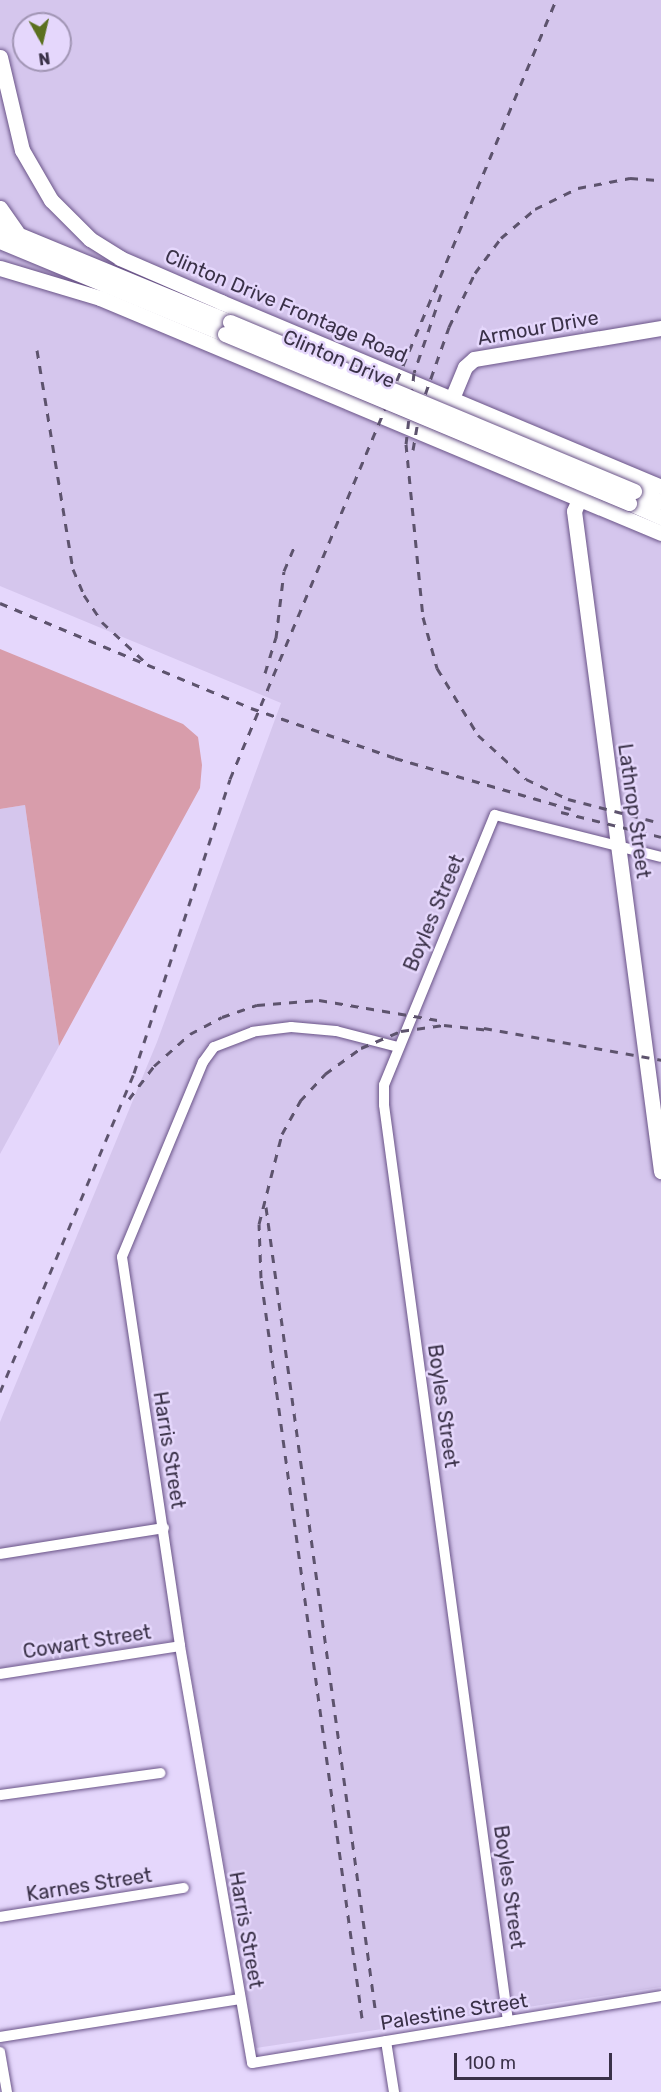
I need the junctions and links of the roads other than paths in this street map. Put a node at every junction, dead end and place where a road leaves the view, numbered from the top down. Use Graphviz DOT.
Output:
graph roads {
  1 [pos="0,57"];
  2 [pos="0,208"];
  3 [pos="0,236"];
  4 [pos="21,237"];
  5 [pos="48,247"];
  6 [pos="138,266"];
  7 [pos="0,268"];
  8 [pos="69,286"];
  9 [pos="228,328"];
  10 [pos="661,328"];
  11 [pos="452,400"];
  12 [pos="436,438"];
  13 [pos="596,460"];
  14 [pos="661,487"];
  15 [pos="631,497"];
  16 [pos="579,499"];
  17 [pos="661,502"];
  18 [pos="661,517"];
  19 [pos="661,533"];
  20 [pos="619,849"];
  21 [pos="661,857"];
  22 [pos="398,1047"];
  23 [pos="661,1171"];
  24 [pos="164,1528"];
  25 [pos="0,1554"];
  26 [pos="180,1646"];
  27 [pos="0,1674"];
  28 [pos="160,1773"];
  29 [pos="0,1795"];
  30 [pos="184,1888"];
  31 [pos="0,1917"];
  32 [pos="661,1996"];
  33 [pos="240,1999"];
  34 [pos="508,2021"];
  35 [pos="0,2037"];
  36 [pos="386,2041"];
  37 [pos="0,2052"];
  38 [pos="252,2062"];
  39 [pos="7,2092"];
  40 [pos="394,2092"];
  1 -- 6 [label="street, Clinton Drive Frontage Road"];
  2 -- 4 [label="street"];
  3 -- 4 [label="street, Clinton Drive"];
  3 -- 8 [label="street"];
  3 -- 9 [label="street, Clinton Drive"];
  4 -- 5 [label="street, Clinton Drive"];
  5 -- 6 [label="street"];
  5 -- 9 [label="street, Clinton Drive"];
  6 -- 11 [label="street, Clinton Drive Frontage Road"];
  7 -- 8 [label="street"];
  8 -- 12 [label="street"];
  9 -- 15 [label="street, Clinton Drive, bridge"];
  10 -- 11 [label="street, Armour Drive"];
  11 -- 12 [label="street, Armour Drive"];
  11 -- 13 [label="street, Clinton Drive Frontage Road"];
  12 -- 16 [label="street"];
  13 -- 14 [label="street, Clinton Drive Frontage Road"];
  13 -- 16 [label="street, Lathrop Street"];
  15 -- 17 [label="street, Clinton Drive"];
  15 -- 18 [label="street, Clinton Drive"];
  16 -- 19 [label="street"];
  16 -- 20 [label="street, Lathrop Street"];
  20 -- 21 [label="street"];
  20 -- 22 [label="street, Boyles Street"];
  20 -- 23 [label="street, Lathrop Street"];
  22 -- 24 [label="street, Harris Street"];
  22 -- 34 [label="street, Boyles Street"];
  24 -- 25 [label="street"];
  24 -- 26 [label="street, Harris Street"];
  26 -- 27 [label="street, Cowart Street"];
  26 -- 33 [label="street, Harris Street"];
  28 -- 29 [label="street"];
  30 -- 31 [label="street, Karnes Street"];
  32 -- 34 [label="street, Palestine Street"];
  33 -- 35 [label="street"];
  33 -- 38 [label="street, Harris Street"];
  34 -- 36 [label="street, Palestine Street"];
  36 -- 38 [label="street, Palestine Street"];
  36 -- 40 [label="street"];
  37 -- 39 [label="street"];
}
